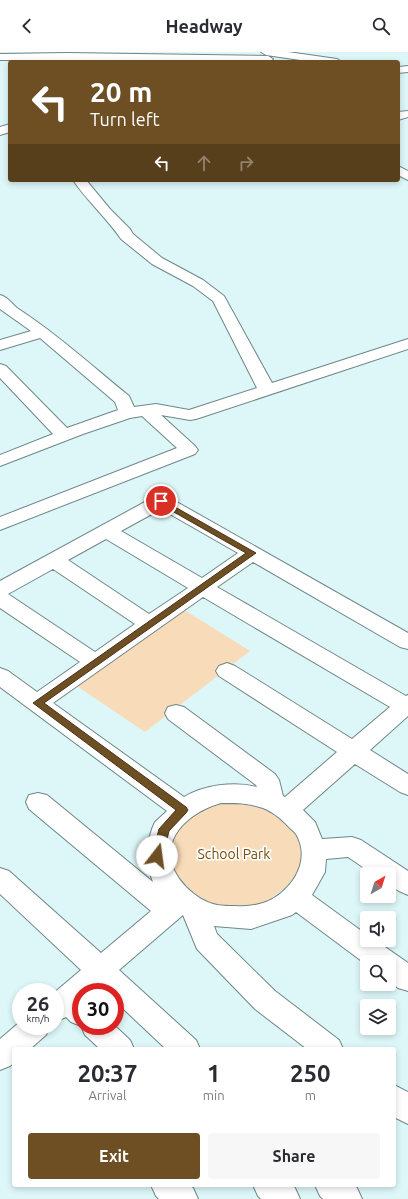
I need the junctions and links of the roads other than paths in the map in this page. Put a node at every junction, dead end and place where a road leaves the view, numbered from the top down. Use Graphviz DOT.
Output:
graph roads {
  1 [pos="84,54"];
  2 [pos="267,56"];
  3 [pos="0,57"];
  4 [pos="34,57"];
  5 [pos="138,59"];
  6 [pos="181,60"];
  7 [pos="314,60"];
  8 [pos="81,182"];
  9 [pos="0,300"];
  10 [pos="43,332"];
  11 [pos="408,344"];
  12 [pos="0,345"];
  13 [pos="0,369"];
  14 [pos="267,390"];
  15 [pos="146,410"];
  16 [pos="127,413"];
  17 [pos="64,435"];
  18 [pos="0,461"];
  19 [pos="3,517"];
  20 [pos="106,531"];
  21 [pos="252,553"];
  22 [pos="54,560"];
  23 [pos="202,588"];
  24 [pos="0,590"];
  25 [pos="0,598"];
  26 [pos="149,624"];
  27 [pos="408,642"];
  28 [pos="95,662"];
  29 [pos="227,671"];
  30 [pos="0,676"];
  31 [pos="37,703"];
  32 [pos="407,705"];
  33 [pos="176,713"];
  34 [pos="353,752"];
  35 [pos="408,786"];
  36 [pos="38,802"];
  37 [pos="280,805"];
  38 [pos="183,810"];
  39 [pos="314,850"];
  40 [pos="0,878"];
  41 [pos="408,884"];
  42 [pos="295,897"];
  43 [pos="182,907"];
  44 [pos="374,955"];
  45 [pos="101,970"];
  46 [pos="396,971"];
  47 [pos="408,979"];
  48 [pos="67,1007"];
  49 [pos="26,1035"];
  50 [pos="105,1035"];
  51 [pos="118,1047"];
  52 [pos="184,1047"];
  53 [pos="326,1047"];
  54 [pos="0,1057"];
  55 [pos="396,1101"];
  56 [pos="408,1110"];
  57 [pos="169,1187"];
  58 [pos="271,1187"];
  59 [pos="333,1187"];
  60 [pos="182,1199"];
  61 [pos="284,1199"];
  62 [pos="346,1199"];
  1 -- 4 [label="street"];
  1 -- 5 [label="street"];
  2 -- 6 [label="street"];
  2 -- 7 [label="street"];
  3 -- 4 [label="street"];
  5 -- 6 [label="street"];
  8 -- 14 [label="street"];
  9 -- 10 [label="street"];
  10 -- 12 [label="street"];
  10 -- 16 [label="street"];
  11 -- 14 [label="street"];
  13 -- 17 [label="street"];
  14 -- 15 [label="street"];
  15 -- 16 [label="street"];
  15 -- 19 [label="street"];
  16 -- 17 [label="street"];
  17 -- 18 [label="street"];
  20 -- 21 [label="street"];
  20 -- 22 [label="street"];
  20 -- 23 [label="street"];
  21 -- 23 [label="street"];
  21 -- 27 [label="street"];
  22 -- 24 [label="street"];
  22 -- 26 [label="street"];
  23 -- 26 [label="street"];
  23 -- 32 [label="street"];
  25 -- 28 [label="street"];
  26 -- 28 [label="street"];
  28 -- 31 [label="street"];
  29 -- 34 [label="street"];
  30 -- 31 [label="street"];
  31 -- 38 [label="street"];
  32 -- 34 [label="street"];
  33 -- 37 [label="street"];
  34 -- 35 [label="street"];
  34 -- 37 [label="street"];
  36 -- 43 [label="street"];
  37 -- 38 [label="street"];
  37 -- 39 [label="street"];
  38 -- 43 [label="street"];
  39 -- 41 [label="street"];
  39 -- 42 [label="street"];
  40 -- 45 [label="street"];
  42 -- 43 [label="street"];
  42 -- 44 [label="street"];
  43 -- 45 [label="street"];
  43 -- 53 [label="street"];
  45 -- 48 [label="street"];
  45 -- 52 [label="street"];
  46 -- 47 [label="street"];
  49 -- 54 [label="street"];
  50 -- 51 [label="street"];
  55 -- 56 [label="street"];
  57 -- 60 [label="street"];
  58 -- 61 [label="street"];
  59 -- 62 [label="street"];
}
